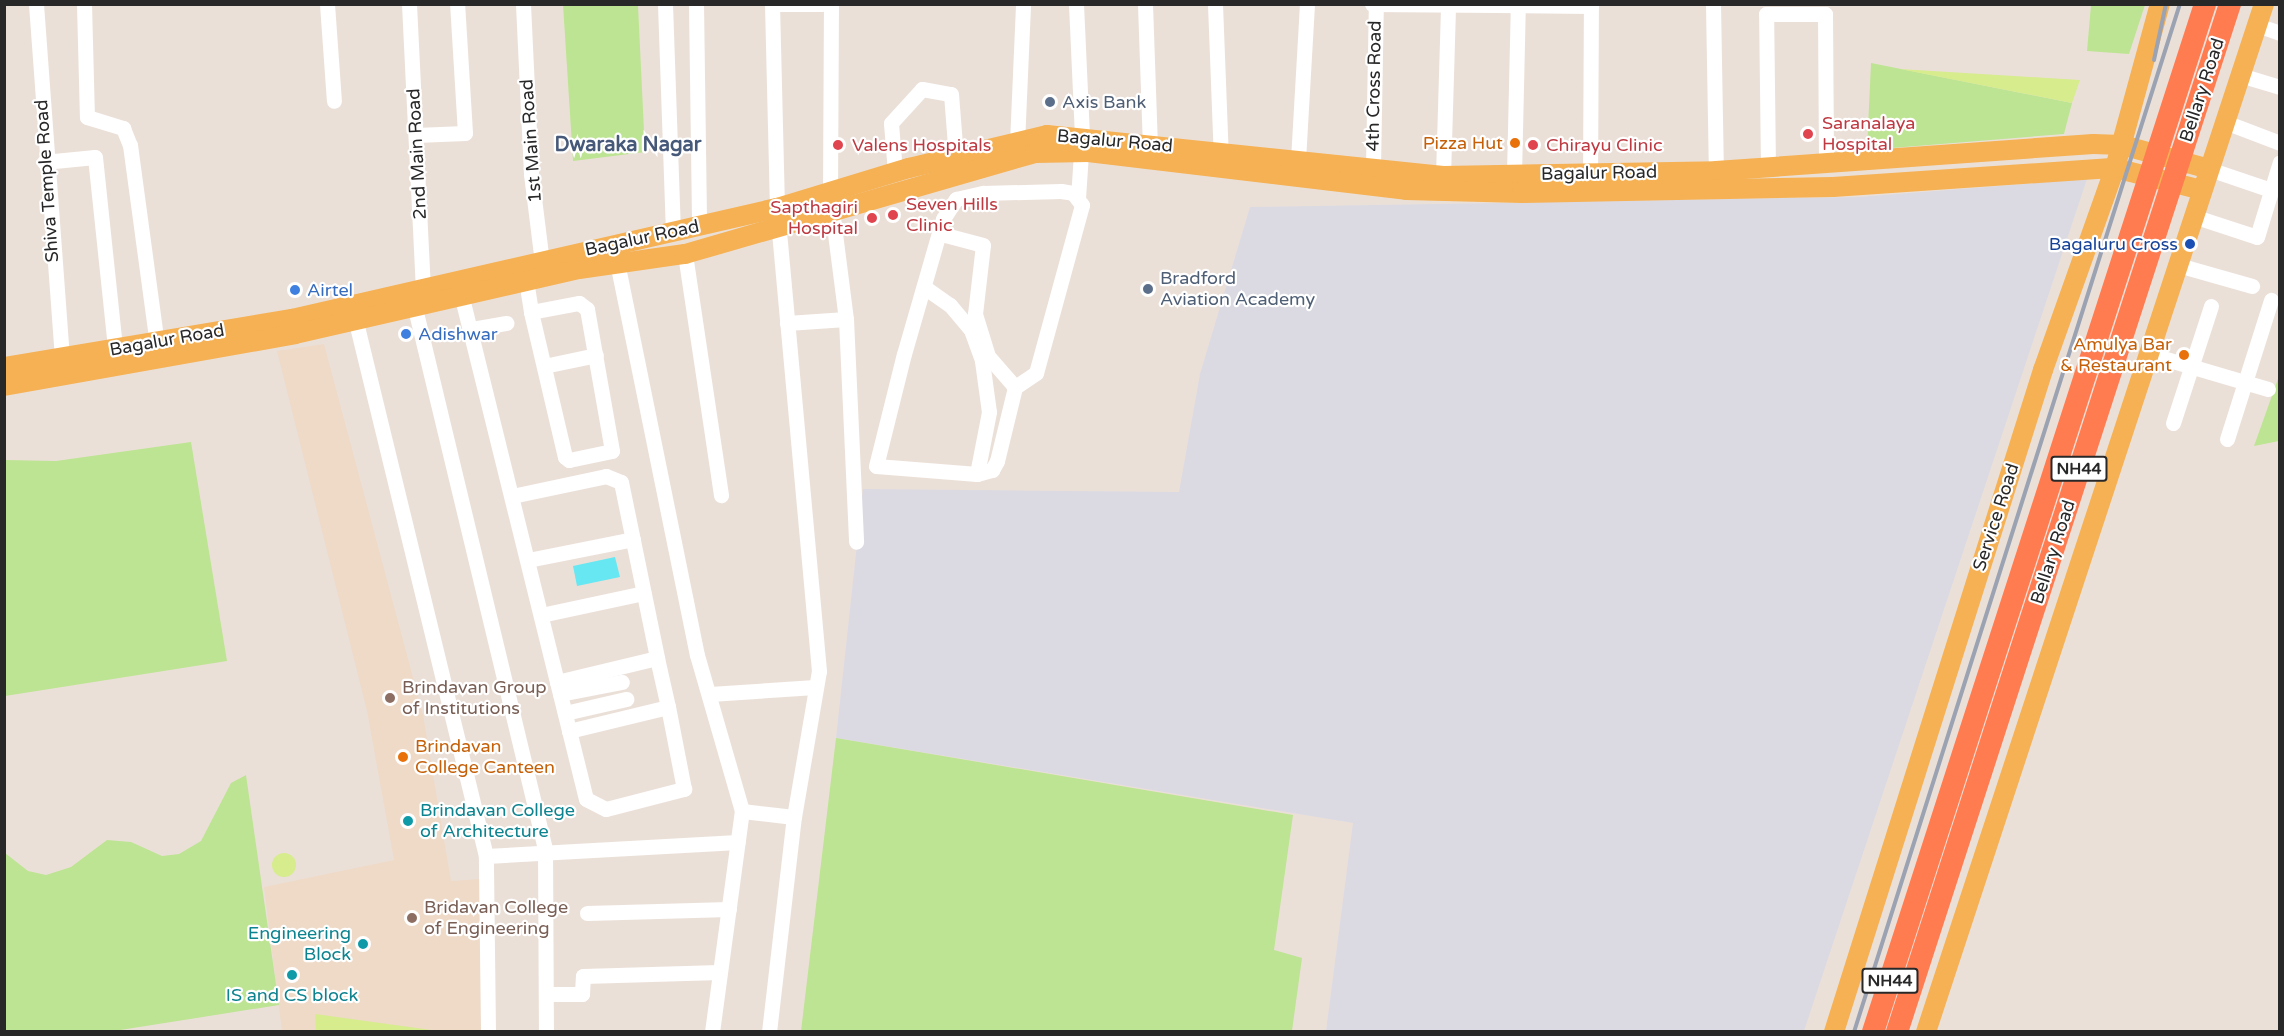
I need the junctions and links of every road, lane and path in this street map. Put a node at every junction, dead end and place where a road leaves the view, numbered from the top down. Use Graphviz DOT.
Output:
graph roads {
  1 [pos="36,4"];
  2 [pos="84,4"];
  3 [pos="327,4"];
  4 [pos="409,4"];
  5 [pos="457,4"];
  6 [pos="523,4"];
  7 [pos="665,4"];
  8 [pos="696,4"];
  9 [pos="822,4"];
  10 [pos="831,4"];
  11 [pos="1023,4"];
  12 [pos="1076,4"];
  13 [pos="1145,4"];
  14 [pos="1215,4"];
  15 [pos="1307,4"];
  16 [pos="1374,4"];
  17 [pos="1713,4"];
  18 [pos="2160,4"];
  19 [pos="2205,4"];
  20 [pos="2230,4"];
  21 [pos="2264,4"];
  22 [pos="772,5"];
  23 [pos="1448,5"];
  24 [pos="1518,5"];
  25 [pos="1591,5"];
  26 [pos="1766,9"];
  27 [pos="1825,9"];
  28 [pos="2257,25"];
  29 [pos="2280,33"];
  30 [pos="2240,75"];
  31 [pos="2280,87"];
  32 [pos="334,101"];
  33 [pos="2225,122"];
  34 [pos="416,135"];
  35 [pos="1017,143"];
  36 [pos="2280,143"];
  37 [pos="1081,145"];
  38 [pos="1150,145"];
  39 [pos="2122,145"];
  40 [pos="1221,157"];
  41 [pos="992,160"];
  42 [pos="1298,160"];
  43 [pos="44,162"];
  44 [pos="1826,165"];
  45 [pos="954,168"];
  46 [pos="1373,168"];
  47 [pos="1768,168"];
  48 [pos="2115,168"];
  49 [pos="2279,168"];
  50 [pos="2209,169"];
  51 [pos="1716,171"];
  52 [pos="895,172"];
  53 [pos="1514,175"];
  54 [pos="1443,176"];
  55 [pos="1590,182"];
  56 [pos="2202,190"];
  57 [pos="2271,190"];
  58 [pos="983,193"];
  59 [pos="1078,198"];
  60 [pos="956,199"];
  61 [pos="831,201"];
  62 [pos="2193,216"];
  63 [pos="777,217"];
  64 [pos="699,226"];
  65 [pos="673,232"];
  66 [pos="941,234"];
  67 [pos="685,254"];
  68 [pos="2178,265"];
  69 [pos="618,267"];
  70 [pos="537,273"];
  71 [pos="2252,286"];
  72 [pos="924,287"];
  73 [pos="461,294"];
  74 [pos="424,297"];
  75 [pos="2271,300"];
  76 [pos="2211,306"];
  77 [pos="531,312"];
  78 [pos="354,318"];
  79 [pos="846,319"];
  80 [pos="506,323"];
  81 [pos="787,323"];
  82 [pos="472,329"];
  83 [pos="115,348"];
  84 [pos="158,350"];
  85 [pos="2149,354"];
  86 [pos="596,355"];
  87 [pos="62,357"];
  88 [pos="544,366"];
  89 [pos="4,367"];
  90 [pos="2191,367"];
  91 [pos="2244,383"];
  92 [pos="4,386"];
  93 [pos="1015,387"];
  94 [pos="2268,390"];
  95 [pos="2173,423"];
  96 [pos="2227,439"];
  97 [pos="977,474"];
  98 [pos="721,495"];
  99 [pos="512,496"];
  100 [pos="633,539"];
  101 [pos="856,542"];
  102 [pos="528,560"];
  103 [pos="644,593"];
  104 [pos="541,615"];
  105 [pos="657,658"];
  106 [pos="622,682"];
  107 [pos="815,687"];
  108 [pos="559,688"];
  109 [pos="711,694"];
  110 [pos="626,699"];
  111 [pos="668,707"];
  112 [pos="565,713"];
  113 [pos="569,731"];
  114 [pos="742,811"];
  115 [pos="794,817"];
  116 [pos="738,842"];
  117 [pos="545,849"];
  118 [pos="486,856"];
  119 [pos="729,909"];
  120 [pos="587,914"];
  121 [pos="720,972"];
  122 [pos="546,994"];
  123 [pos="488,1032"];
  124 [pos="546,1032"];
  125 [pos="712,1032"];
  126 [pos="769,1032"];
  127 [pos="1834,1032"];
  128 [pos="1873,1032"];
  129 [pos="1897,1032"];
  130 [pos="1926,1032"];
  1 -- 43 [label="street, Shiva Temple Road"];
  2 -- 84 [label="street"];
  3 -- 32 [label="street"];
  4 -- 34 [label="street, 2nd Main Road"];
  5 -- 34 [label="street"];
  6 -- 70 [label="street, 1st Main Road"];
  7 -- 65 [label="street"];
  8 -- 64 [label="street"];
  9 -- 22 [label="street"];
  10 -- 61 [label="street"];
  11 -- 35 [label="street"];
  12 -- 37 [label="street"];
  13 -- 38 [label="street"];
  14 -- 40 [label="street"];
  15 -- 42 [label="street"];
  16 -- 23 [label="street"];
  16 -- 46 [label="street, 4th Cross Road"];
  17 -- 51 [label="street"];
  18 -- 39 [label="main road, Service Road"];
  19 -- 128 [label="highway, Bellary Road / NH44"];
  20 -- 129 [label="highway, Bellary Road / NH44"];
  21 -- 28 [label="main road"];
  22 -- 63 [label="street"];
  23 -- 24 [label="street"];
  23 -- 54 [label="street"];
  24 -- 25 [label="street"];
  24 -- 53 [label="street"];
  25 -- 55 [label="street"];
  26 -- 27 [label="street"];
  26 -- 47 [label="street"];
  27 -- 44 [label="street"];
  28 -- 29 [label="street"];
  28 -- 30 [label="main road"];
  30 -- 31 [label="street"];
  30 -- 33 [label="main road"];
  33 -- 36 [label="street"];
  33 -- 50 [label="main road"];
  34 -- 74 [label="street, 2nd Main Road"];
  35 -- 37 [label="main road, Bagalur Road"];
  35 -- 41 [label="main road, Bagalur Road"];
  37 -- 38 [label="main road, Bagalur Road"];
  37 -- 40 [label="main road, Bagalur Road"];
  37 -- 41 [label="main road, Bagalur Road"];
  37 -- 59 [label="street"];
  38 -- 40 [label="main road, Bagalur Road"];
  39 -- 44 [label="main road, Bagalur Road"];
  39 -- 48 [label="main road, Service Road"];
  39 -- 50 [label="main road, Bagalur Road"];
  40 -- 42 [label="main road, Bagalur Road"];
  40 -- 55 [label="main road, Bagalur Road"];
  41 -- 45 [label="main road, Bagalur Road"];
  41 -- 58 [label="street"];
  42 -- 46 [label="main road, Bagalur Road"];
  43 -- 83 [label="street"];
  43 -- 87 [label="street, Shiva Temple Road"];
  44 -- 47 [label="main road, Bagalur Road"];
  45 -- 52 [label="main road, Bagalur Road"];
  45 -- 52 [label="street"];
  45 -- 60 [label="street"];
  45 -- 61 [label="main road, Bagalur Road"];
  46 -- 54 [label="main road, Bagalur Road"];
  47 -- 51 [label="main road, Bagalur Road"];
  48 -- 55 [label="main road, Bagalur Road"];
  48 -- 56 [label="main road, Bagalur Road"];
  48 -- 127 [label="main road, Service Road"];
  49 -- 57 [label="street"];
  50 -- 56 [label="main road"];
  50 -- 57 [label="street"];
  51 -- 55 [label="main road, Bagalur Road"];
  52 -- 61 [label="main road, Bagalur Road"];
  53 -- 54 [label="main road, Bagalur Road"];
  53 -- 55 [label="main road, Bagalur Road"];
  56 -- 62 [label="main road"];
  57 -- 62 [label="street"];
  58 -- 59 [label="street"];
  58 -- 60 [label="street"];
  59 -- 93 [label="street"];
  60 -- 66 [label="street"];
  61 -- 63 [label="main road, Bagalur Road"];
  61 -- 79 [label="street"];
  62 -- 68 [label="main road"];
  63 -- 64 [label="main road, Bagalur Road"];
  63 -- 67 [label="main road, Bagalur Road"];
  63 -- 81 [label="street"];
  64 -- 65 [label="main road, Bagalur Road"];
  65 -- 70 [label="main road, Bagalur Road"];
  66 -- 72 [label="street"];
  66 -- 93 [label="street"];
  67 -- 69 [label="main road, Bagalur Road"];
  67 -- 98 [label="street"];
  68 -- 71 [label="street"];
  68 -- 85 [label="main road"];
  69 -- 70 [label="main road, Bagalur Road"];
  69 -- 109 [label="street"];
  70 -- 73 [label="main road, Bagalur Road"];
  70 -- 74 [label="main road, Bagalur Road"];
  70 -- 77 [label="street, 1st Main Road"];
  72 -- 97 [label="street"];
  72 -- 97 [label="street"];
  73 -- 74 [label="main road, Bagalur Road"];
  73 -- 82 [label="street"];
  74 -- 78 [label="main road, Bagalur Road"];
  74 -- 84 [label="main road, Bagalur Road"];
  74 -- 117 [label="street, 2nd Main Road"];
  75 -- 91 [label="street"];
  76 -- 90 [label="street"];
  77 -- 86 [label="street"];
  77 -- 88 [label="street, 1st Main Road"];
  78 -- 84 [label="main road, Bagalur Road"];
  78 -- 118 [label="street"];
  79 -- 81 [label="street"];
  79 -- 101 [label="street"];
  80 -- 82 [label="street"];
  81 -- 107 [label="street"];
  82 -- 99 [label="street"];
  83 -- 84 [label="main road, Bagalur Road"];
  83 -- 87 [label="main road, Bagalur Road"];
  84 -- 92 [label="main road, Bagalur Road"];
  85 -- 90 [label="street"];
  85 -- 130 [label="main road"];
  86 -- 88 [label="street"];
  86 -- 88 [label="street, 1st Main Road"];
  87 -- 89 [label="main road, Bagalur Road"];
  90 -- 91 [label="street"];
  90 -- 95 [label="street"];
  91 -- 94 [label="street"];
  91 -- 96 [label="street"];
  93 -- 97 [label="street"];
  99 -- 100 [label="street"];
  99 -- 102 [label="street"];
  100 -- 102 [label="street"];
  100 -- 103 [label="street"];
  102 -- 104 [label="street"];
  103 -- 104 [label="street"];
  103 -- 105 [label="street"];
  104 -- 108 [label="street"];
  105 -- 108 [label="street"];
  105 -- 111 [label="street"];
  106 -- 108 [label="street"];
  107 -- 109 [label="street"];
  107 -- 115 [label="street"];
  108 -- 112 [label="street"];
  109 -- 114 [label="street"];
  110 -- 112 [label="street"];
  111 -- 113 [label="street"];
  111 -- 113 [label="street"];
  112 -- 113 [label="street"];
  114 -- 115 [label="street"];
  114 -- 116 [label="street"];
  115 -- 126 [label="street"];
  116 -- 117 [label="street"];
  116 -- 119 [label="street"];
  117 -- 118 [label="street"];
  117 -- 122 [label="street, 2nd Main Road"];
  118 -- 123 [label="street"];
  119 -- 120 [label="street"];
  119 -- 121 [label="street"];
  121 -- 122 [label="street"];
  121 -- 125 [label="street"];
  122 -- 124 [label="street, 2nd Main Road"];
}
